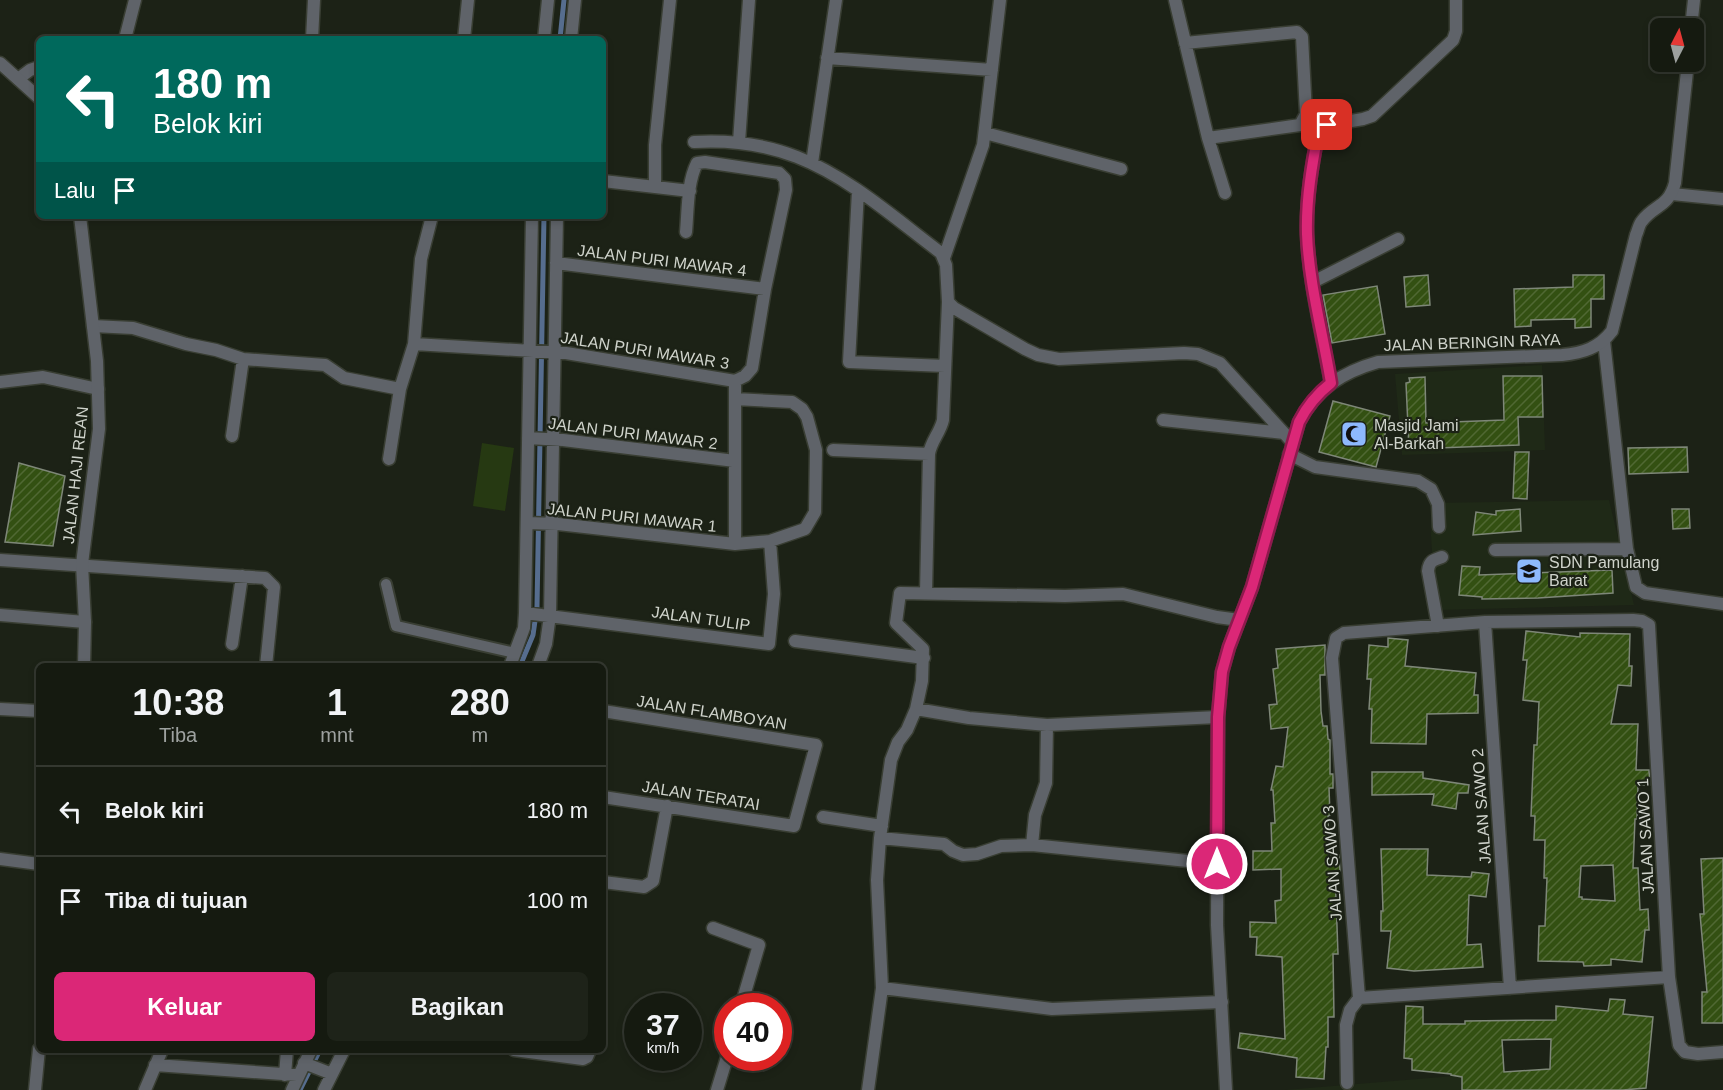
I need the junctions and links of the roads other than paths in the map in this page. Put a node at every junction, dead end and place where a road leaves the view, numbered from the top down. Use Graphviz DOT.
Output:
graph roads {
  1 [pos="135,0"];
  2 [pos="314,0"];
  3 [pos="468,0"];
  4 [pos="548,0"];
  5 [pos="575,0"];
  6 [pos="670,0"];
  7 [pos="749,0"];
  8 [pos="836,0"];
  9 [pos="1000,0"];
  10 [pos="1175,0"];
  11 [pos="1456,0"];
  12 [pos="1694,0"];
  13 [pos="1692,18"];
  14 [pos="126,36"];
  15 [pos="312,36"];
  16 [pos="464,36"];
  17 [pos="544,36"];
  18 [pos="571,36"];
  19 [pos="1185,42"];
  20 [pos="827,58"];
  21 [pos="0,63"];
  22 [pos="36,68"];
  23 [pos="992,70"];
  24 [pos="1687,72"];
  25 [pos="18,79"];
  26 [pos="36,95"];
  27 [pos="985,133"];
  28 [pos="1208,138"];
  29 [pos="739,142"];
  30 [pos="705,162"];
  31 [pos="812,163"];
  32 [pos="1121,169"];
  33 [pos="606,181"];
  34 [pos="655,187"];
  35 [pos="690,191"];
  36 [pos="858,191"];
  37 [pos="1225,192"];
  38 [pos="1672,194"];
  39 [pos="1723,199"];
  40 [pos="80,219"];
  41 [pos="431,219"];
  42 [pos="532,219"];
  43 [pos="557,219"];
  44 [pos="686,232"];
  45 [pos="1398,239"];
  46 [pos="944,258"];
  47 [pos="556,263"];
  48 [pos="1313,282"];
  49 [pos="765,289"];
  50 [pos="948,302"];
  51 [pos="93,326"];
  52 [pos="1604,342"];
  53 [pos="414,344"];
  54 [pos="532,352"];
  55 [pos="552,352"];
  56 [pos="243,358"];
  57 [pos="945,366"];
  58 [pos="735,381"];
  59 [pos="0,382"];
  60 [pos="1331,383"];
  61 [pos="98,389"];
  62 [pos="400,389"];
  63 [pos="735,399"];
  64 [pos="1163,420"];
  65 [pos="232,436"];
  66 [pos="530,438"];
  67 [pos="551,439"];
  68 [pos="1289,444"];
  69 [pos="832,450"];
  70 [pos="929,454"];
  71 [pos="389,459"];
  72 [pos="735,461"];
  73 [pos="529,523"];
  74 [pos="549,524"];
  75 [pos="1439,527"];
  76 [pos="770,541"];
  77 [pos="735,544"];
  78 [pos="1627,549"];
  79 [pos="1495,550"];
  80 [pos="1442,557"];
  81 [pos="0,560"];
  82 [pos="82,564"];
  83 [pos="242,576"];
  84 [pos="386,584"];
  85 [pos="926,593"];
  86 [pos="1723,604"];
  87 [pos="527,613"];
  88 [pos="0,615"];
  89 [pos="548,615"];
  90 [pos="1239,620"];
  91 [pos="85,622"];
  92 [pos="1485,622"];
  93 [pos="1438,626"];
  94 [pos="795,641"];
  95 [pos="232,644"];
  96 [pos="515,653"];
  97 [pos="924,658"];
  98 [pos="84,663"];
  99 [pos="266,663"];
  100 [pos="511,663"];
  101 [pos="539,663"];
  102 [pos="0,709"];
  103 [pos="916,709"];
  104 [pos="36,711"];
  105 [pos="606,711"];
  106 [pos="1218,717"];
  107 [pos="1047,725"];
  108 [pos="606,797"];
  109 [pos="667,806"];
  110 [pos="823,817"];
  111 [pos="794,826"];
  112 [pos="881,832"];
  113 [pos="1032,845"];
  114 [pos="0,859"];
  115 [pos="36,864"];
  116 [pos="1217,864"];
  117 [pos="606,882"];
  118 [pos="713,928"];
  119 [pos="1669,977"];
  120 [pos="882,988"];
  121 [pos="1510,988"];
  122 [pos="745,993"];
  123 [pos="1359,998"];
  124 [pos="1222,1002"];
  125 [pos="39,1053"];
  126 [pos="161,1053"];
  127 [pos="287,1053"];
  128 [pos="309,1053"];
  129 [pos="342,1053"];
  130 [pos="568,1053"];
  131 [pos="1723,1053"];
  132 [pos="586,1054"];
  133 [pos="304,1063"];
  134 [pos="155,1065"];
  135 [pos="723,1071"];
  136 [pos="332,1074"];
  137 [pos="291,1075"];
  138 [pos="1347,1083"];
  139 [pos="36,1090"];
  140 [pos="146,1090"];
  141 [pos="292,1090"];
  142 [pos="324,1090"];
  143 [pos="717,1090"];
  144 [pos="868,1090"];
  145 [pos="1226,1090"];
  1 -- 14 [label="street"];
  2 -- 15 [label="street"];
  3 -- 16 [label="street"];
  4 -- 17 [label="street"];
  5 -- 18 [label="street"];
  6 -- 34 [label="street"];
  7 -- 29 [label="street"];
  8 -- 20 [label="street"];
  9 -- 23 [label="street"];
  10 -- 19 [label="street"];
  11 -- 48 [label="street"];
  12 -- 13 [label="street"];
  19 -- 28 [label="street"];
  19 -- 28 [label="street"];
  20 -- 23 [label="street"];
  20 -- 31 [label="street"];
  21 -- 25 [label="street"];
  22 -- 25 [label="street"];
  23 -- 27 [label="street"];
  24 -- 38 [label="street"];
  25 -- 26 [label="street"];
  27 -- 32 [label="street"];
  27 -- 46 [label="street"];
  28 -- 37 [label="street"];
  29 -- 30 [label="street"];
  29 -- 31 [label="street"];
  30 -- 35 [label="street"];
  30 -- 49 [label="street"];
  31 -- 36 [label="street"];
  33 -- 34 [label="street"];
  34 -- 35 [label="street"];
  35 -- 44 [label="street"];
  36 -- 46 [label="street"];
  36 -- 57 [label="street"];
  38 -- 39 [label="street"];
  38 -- 52 [label="street"];
  40 -- 51 [label="street, JALAN HAJI REAN"];
  41 -- 53 [label="street"];
  42 -- 54 [label="street"];
  43 -- 47 [label="street"];
  45 -- 48 [label="street"];
  46 -- 50 [label="street"];
  47 -- 49 [label="street, JALAN PURI MAWAR 4"];
  47 -- 55 [label="street"];
  48 -- 60 [label="street"];
  49 -- 58 [label="street"];
  50 -- 57 [label="street"];
  50 -- 68 [label="street"];
  51 -- 56 [label="street"];
  51 -- 61 [label="street, JALAN HAJI REAN"];
  52 -- 60 [label="street, JALAN BERINGIN RAYA"];
  52 -- 78 [label="street"];
  53 -- 54 [label="street, JALAN PURI MAWAR 3"];
  53 -- 62 [label="street"];
  54 -- 55 [label="street, JALAN PURI MAWAR 3"];
  54 -- 66 [label="street"];
  55 -- 58 [label="street, JALAN PURI MAWAR 3"];
  55 -- 67 [label="street"];
  56 -- 62 [label="street"];
  56 -- 65 [label="street"];
  57 -- 70 [label="street"];
  58 -- 63 [label="street"];
  59 -- 61 [label="street"];
  60 -- 68 [label="street, JALAN BERINGIN RAYA"];
  61 -- 82 [label="street, JALAN HAJI REAN"];
  62 -- 71 [label="street"];
  63 -- 72 [label="street"];
  63 -- 76 [label="street, JALAN PURI MAWAR 1"];
  64 -- 68 [label="street"];
  66 -- 67 [label="street, JALAN PURI MAWAR 2"];
  66 -- 73 [label="street"];
  67 -- 72 [label="street, JALAN PURI MAWAR 2"];
  67 -- 74 [label="street"];
  68 -- 75 [label="street"];
  68 -- 90 [label="street, JALAN BERINGIN RAYA"];
  69 -- 70 [label="street"];
  70 -- 85 [label="street"];
  72 -- 77 [label="street"];
  73 -- 74 [label="street, JALAN PURI MAWAR 1"];
  73 -- 87 [label="street"];
  74 -- 77 [label="street, JALAN PURI MAWAR 1"];
  74 -- 89 [label="street"];
  76 -- 77 [label="street, JALAN PURI MAWAR 1"];
  76 -- 89 [label="street, JALAN TULIP"];
  78 -- 79 [label="street"];
  78 -- 86 [label="street"];
  80 -- 93 [label="street"];
  81 -- 82 [label="street"];
  82 -- 83 [label="street"];
  82 -- 91 [label="street, JALAN HAJI REAN"];
  83 -- 95 [label="street"];
  83 -- 99 [label="street"];
  84 -- 96 [label="lane"];
  85 -- 90 [label="street"];
  85 -- 97 [label="street"];
  87 -- 89 [label="street, JALAN TULIP"];
  87 -- 96 [label="street"];
  88 -- 91 [label="street"];
  89 -- 101 [label="street"];
  90 -- 106 [label="street, JALAN BERINGIN RAYA"];
  91 -- 98 [label="street, JALAN HAJI REAN"];
  92 -- 93 [label="street"];
  92 -- 119 [label="street, JALAN SAWO 1"];
  92 -- 121 [label="street, JALAN SAWO 2"];
  93 -- 123 [label="street, JALAN SAWO 3"];
  94 -- 97 [label="street"];
  96 -- 100 [label="street"];
  97 -- 103 [label="street"];
  102 -- 104 [label="street"];
  103 -- 107 [label="street"];
  103 -- 112 [label="street"];
  105 -- 111 [label="street, JALAN FLAMBOYAN"];
  106 -- 107 [label="street"];
  106 -- 116 [label="street, JALAN BERINGIN RAYA"];
  107 -- 113 [label="street"];
  108 -- 109 [label="street, JALAN TERATAI"];
  109 -- 111 [label="street, JALAN TERATAI"];
  109 -- 117 [label="street"];
  110 -- 112 [label="street"];
  112 -- 113 [label="street"];
  112 -- 120 [label="street"];
  113 -- 116 [label="street"];
  114 -- 115 [label="street"];
  116 -- 124 [label="street, JALAN BERINGIN RAYA"];
  118 -- 122 [label="street"];
  119 -- 121 [label="street"];
  119 -- 131 [label="street, JALAN SAWO 1"];
  120 -- 124 [label="street"];
  120 -- 144 [label="street"];
  121 -- 123 [label="street"];
  123 -- 138 [label="street"];
  124 -- 145 [label="street, JALAN BERINGIN RAYA"];
  125 -- 139 [label="street"];
  126 -- 134 [label="street"];
  127 -- 137 [label="street"];
  128 -- 133 [label="street"];
  129 -- 136 [label="street"];
  130 -- 132 [label="street"];
  133 -- 136 [label="street"];
  133 -- 137 [label="street"];
  134 -- 137 [label="street"];
  134 -- 140 [label="street"];
  135 -- 143 [label="street"];
  136 -- 142 [label="street"];
  137 -- 141 [label="street"];
}
